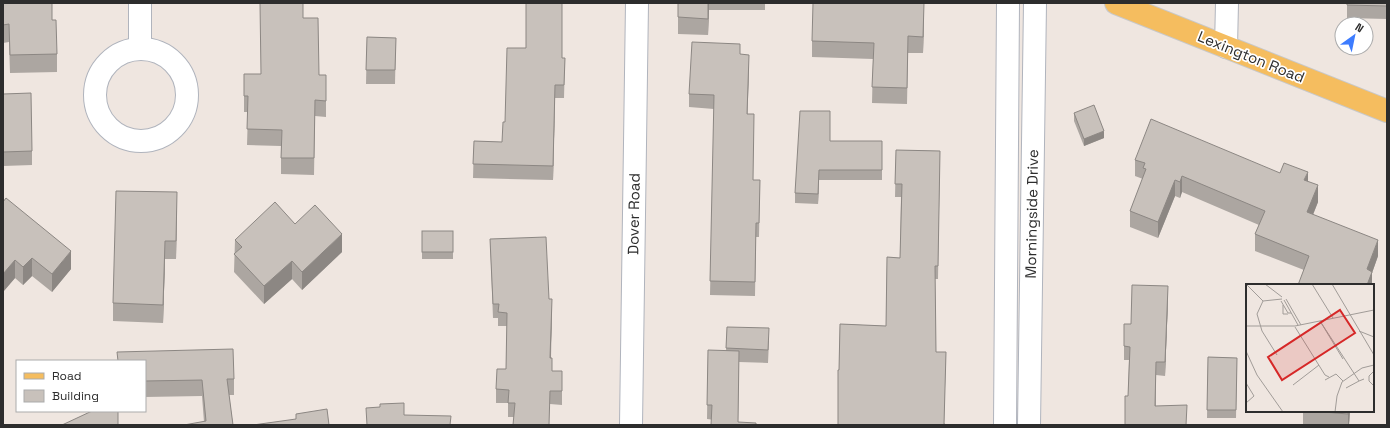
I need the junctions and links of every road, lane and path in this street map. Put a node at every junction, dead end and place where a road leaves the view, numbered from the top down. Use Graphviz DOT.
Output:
graph roads {
  1 [pos="140,3"];
  2 [pos="637,3"];
  3 [pos="1008,3"];
  4 [pos="1035,3"];
  5 [pos="1116,3"];
  6 [pos="1227,3"];
  7 [pos="1226,47"];
  8 [pos="140,49"];
  9 [pos="1387,111"];
  10 [pos="631,425"];
  11 [pos="1005,425"];
  12 [pos="1029,425"];
  1 -- 8 [label="street"];
  2 -- 10 [label="street, Dover Road"];
  3 -- 11 [label="street, Morningside Drive"];
  4 -- 12 [label="street, Morningside Drive"];
  5 -- 7 [label="main road, Lexington Road"];
  6 -- 7 [label="street"];
  7 -- 9 [label="main road, Lexington Road"];
  8 -- 8 [label="street"];
}
